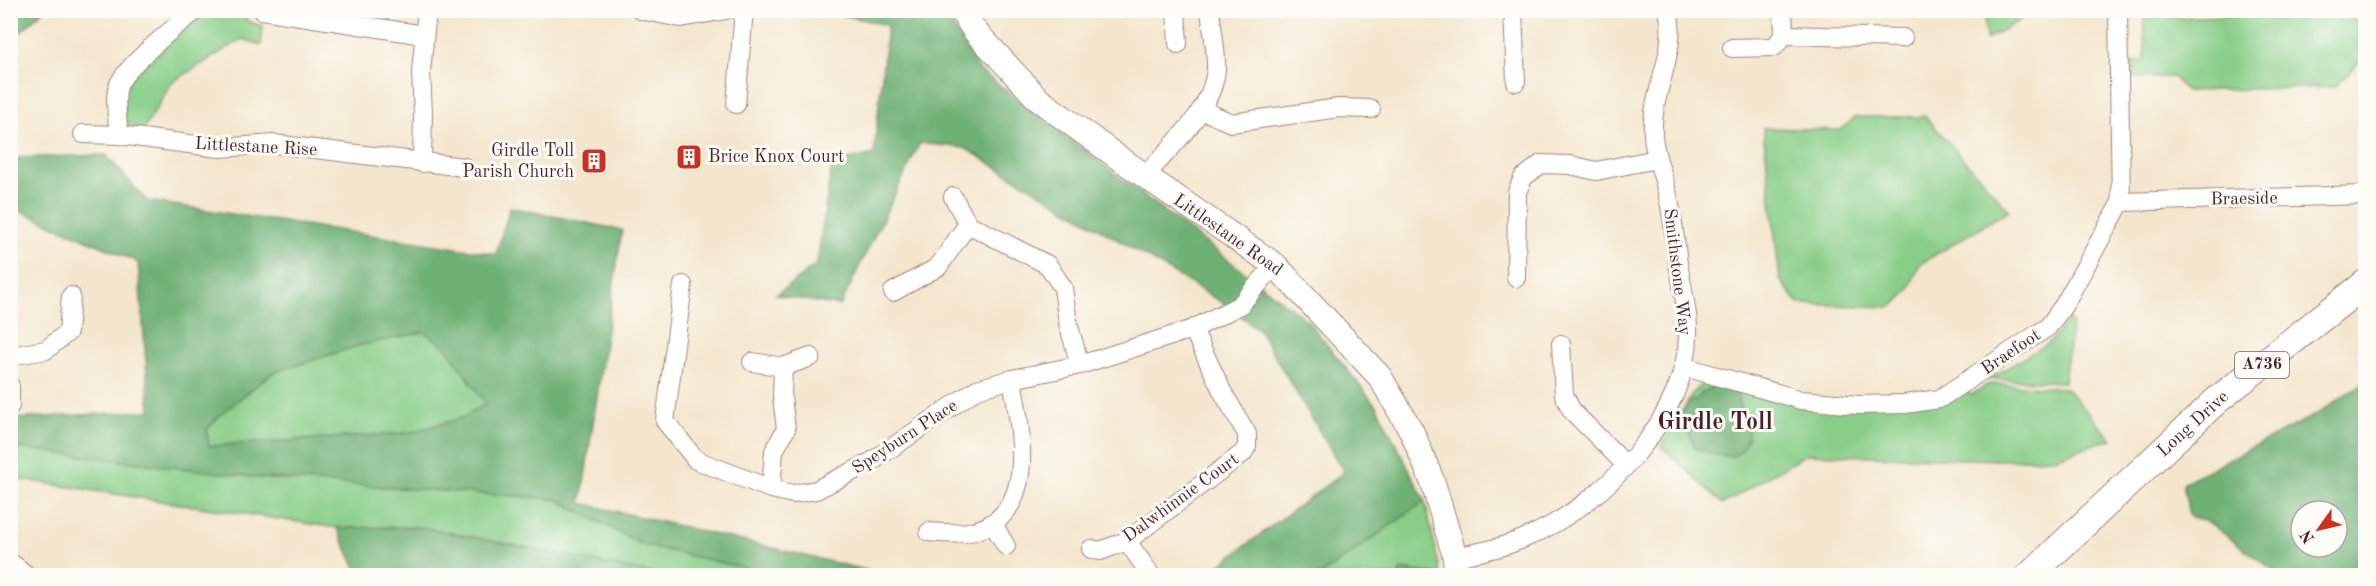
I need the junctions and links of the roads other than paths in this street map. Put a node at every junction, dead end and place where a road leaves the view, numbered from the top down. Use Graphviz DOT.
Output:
graph roads {
  1 [pos="197,10"];
  2 [pos="427,10"];
  3 [pos="640,10"];
  4 [pos="726,10"];
  5 [pos="744,10"];
  6 [pos="961,10"];
  7 [pos="1176,10"];
  8 [pos="1210,10"];
  9 [pos="1513,10"];
  10 [pos="1668,10"];
  11 [pos="1783,10"];
  12 [pos="2118,10"];
  13 [pos="263,11"];
  14 [pos="424,35"];
  15 [pos="1784,35"];
  16 [pos="1903,38"];
  17 [pos="1178,44"];
  18 [pos="1732,48"];
  19 [pos="1516,82"];
  20 [pos="736,104"];
  21 [pos="1202,110"];
  22 [pos="1371,110"];
  23 [pos="83,134"];
  24 [pos="119,135"];
  25 [pos="1657,159"];
  26 [pos="423,163"];
  27 [pos="464,167"];
  28 [pos="1145,176"];
  29 [pos="2366,195"];
  30 [pos="953,197"];
  31 [pos="2121,202"];
  32 [pos="968,224"];
  33 [pos="1275,265"];
  34 [pos="1516,278"];
  35 [pos="2366,283"];
  36 [pos="683,285"];
  37 [pos="893,292"];
  38 [pos="71,297"];
  39 [pos="1193,329"];
  40 [pos="1561,344"];
  41 [pos="10,356"];
  42 [pos="811,357"];
  43 [pos="752,362"];
  44 [pos="1080,364"];
  45 [pos="783,367"];
  46 [pos="1684,367"];
  47 [pos="1012,378"];
  48 [pos="10,386"];
  49 [pos="10,406"];
  50 [pos="1626,465"];
  51 [pos="771,489"];
  52 [pos="993,524"];
  53 [pos="929,532"];
  54 [pos="1127,541"];
  55 [pos="1006,546"];
  56 [pos="1091,549"];
  57 [pos="10,562"];
  58 [pos="1455,566"];
  59 [pos="1150,574"];
  60 [pos="28,576"];
  61 [pos="2029,576"];
  1 -- 24 [label="street"];
  2 -- 14 [label="street"];
  3 -- 4 [label="street"];
  5 -- 20 [label="street"];
  6 -- 28 [label="street, Littlestane Road"];
  7 -- 17 [label="street"];
  8 -- 21 [label="street"];
  9 -- 19 [label="street"];
  10 -- 25 [label="street, Smithstone Way"];
  11 -- 15 [label="street"];
  12 -- 31 [label="street, Braefoot"];
  13 -- 14 [label="street"];
  14 -- 26 [label="street"];
  15 -- 16 [label="street"];
  15 -- 18 [label="street"];
  21 -- 22 [label="street"];
  21 -- 28 [label="street"];
  23 -- 24 [label="street, Littlestane Rise"];
  24 -- 26 [label="street, Littlestane Rise"];
  25 -- 34 [label="street"];
  25 -- 46 [label="street, Smithstone Way"];
  26 -- 27 [label="street, Littlestane Rise"];
  28 -- 33 [label="street, Littlestane Road"];
  29 -- 31 [label="street, Braeside"];
  30 -- 32 [label="street"];
  31 -- 46 [label="street, Braefoot"];
  32 -- 37 [label="street"];
  32 -- 44 [label="street"];
  33 -- 39 [label="street, Speyburn Place"];
  33 -- 58 [label="street, Littlestane Road"];
  35 -- 61 [label="main road, Long Drive / A736"];
  36 -- 51 [label="street, Speyburn Place"];
  38 -- 41 [label="street"];
  39 -- 44 [label="street, Speyburn Place"];
  39 -- 54 [label="street, Dalwhinnie Court"];
  40 -- 50 [label="street"];
  42 -- 45 [label="street"];
  43 -- 45 [label="street"];
  44 -- 47 [label="street, Speyburn Place"];
  45 -- 51 [label="street"];
  46 -- 50 [label="street, Smithstone Way"];
  47 -- 51 [label="street, Speyburn Place"];
  47 -- 52 [label="street"];
  48 -- 49 [label="street"];
  50 -- 58 [label="street, Smithstone Way"];
  52 -- 53 [label="street"];
  52 -- 55 [label="street"];
  54 -- 56 [label="street, Dalwhinnie Court"];
  54 -- 59 [label="street"];
  57 -- 60 [label="street"];
}
